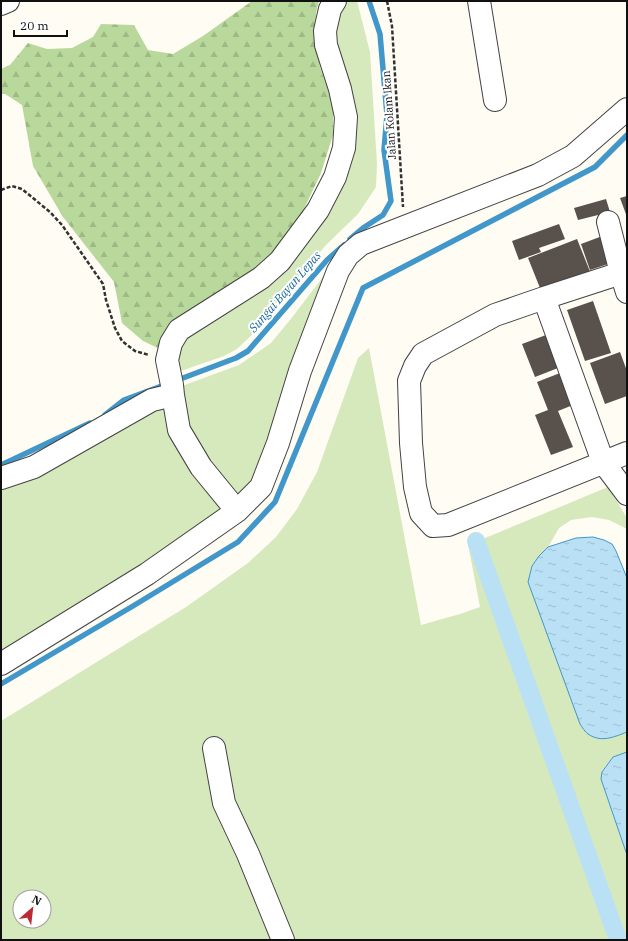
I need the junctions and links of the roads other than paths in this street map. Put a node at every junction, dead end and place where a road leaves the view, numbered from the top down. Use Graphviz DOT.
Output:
graph roads {
  1 [pos="8,1"];
  2 [pos="335,1"];
  3 [pos="479,1"];
  4 [pos="1,4"];
  5 [pos="495,100"];
  6 [pos="627,109"];
  7 [pos="608,222"];
  8 [pos="624,283"];
  9 [pos="544,298"];
  10 [pos="170,377"];
  11 [pos="627,453"];
  12 [pos="603,462"];
  13 [pos="1,478"];
  14 [pos="627,494"];
  15 [pos="237,511"];
  16 [pos="1,664"];
  17 [pos="214,748"];
  18 [pos="284,940"];
  1 -- 4 [label="street"];
  2 -- 10 [label="street"];
  3 -- 5 [label="street"];
  6 -- 15 [label="street"];
  7 -- 8 [label="street"];
  8 -- 9 [label="street"];
  9 -- 12 [label="street"];
  9 -- 12 [label="street"];
  10 -- 13 [label="street"];
  10 -- 15 [label="street"];
  11 -- 12 [label="street"];
  12 -- 14 [label="street"];
  15 -- 16 [label="street"];
  17 -- 18 [label="street"];
}
